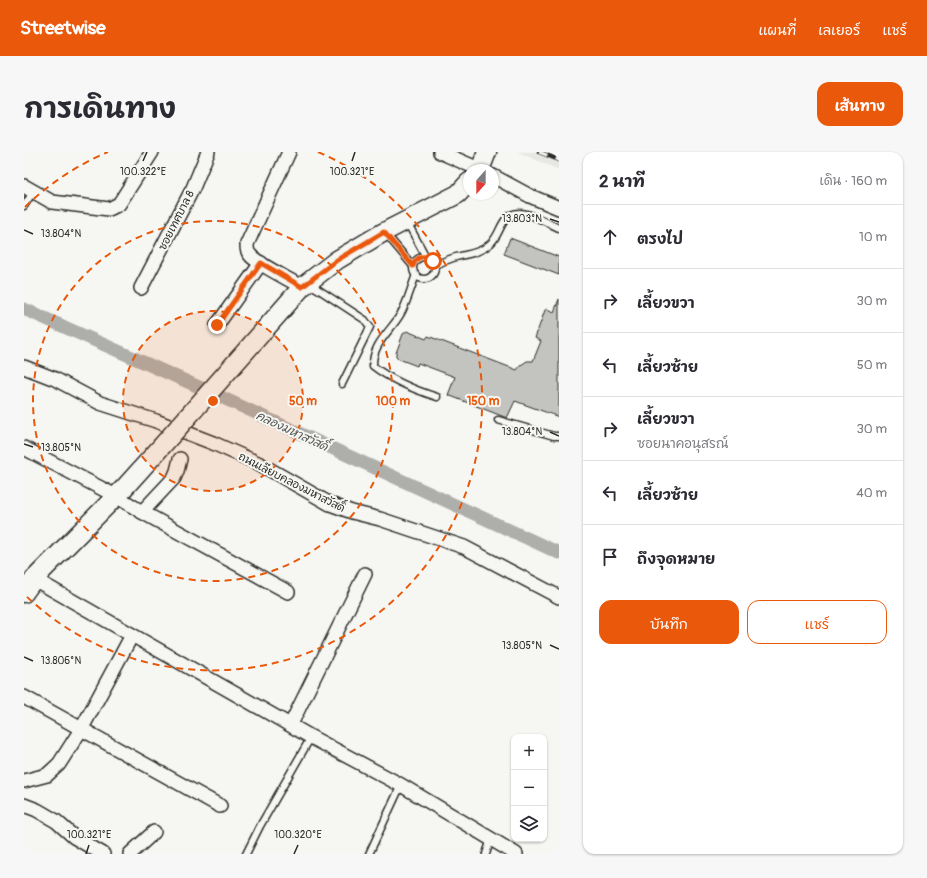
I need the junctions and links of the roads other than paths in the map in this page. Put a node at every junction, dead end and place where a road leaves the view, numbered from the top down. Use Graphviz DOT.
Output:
graph roads {
  1 [pos="152,152"];
  2 [pos="208,152"];
  3 [pos="289,152"];
  4 [pos="440,152"];
  5 [pos="488,152"];
  6 [pos="467,164"];
  7 [pos="483,164"];
  8 [pos="499,179"];
  9 [pos="29,189"];
  10 [pos="463,189"];
  11 [pos="24,206"];
  12 [pos="559,208"];
  13 [pos="406,221"];
  14 [pos="559,228"];
  15 [pos="384,232"];
  16 [pos="426,257"];
  17 [pos="261,263"];
  18 [pos="435,265"];
  19 [pos="413,266"];
  20 [pos="416,275"];
  21 [pos="305,285"];
  22 [pos="141,288"];
  23 [pos="217,325"];
  24 [pos="24,367"];
  25 [pos="342,384"];
  26 [pos="437,397"];
  27 [pos="498,420"];
  28 [pos="559,436"];
  29 [pos="24,448"];
  30 [pos="180,458"];
  31 [pos="116,496"];
  32 [pos="142,512"];
  33 [pos="365,574"];
  34 [pos="29,586"];
  35 [pos="288,592"];
  36 [pos="559,596"];
  37 [pos="132,635"];
  38 [pos="24,697"];
  39 [pos="291,724"];
  40 [pos="82,728"];
  41 [pos="312,737"];
  42 [pos="24,781"];
  43 [pos="401,785"];
  44 [pos="24,805"];
  45 [pos="220,806"];
  46 [pos="154,832"];
  47 [pos="491,839"];
  48 [pos="103,854"];
  49 [pos="130,854"];
  50 [pos="246,854"];
  51 [pos="369,854"];
  52 [pos="486,854"];
  53 [pos="516,854"];
  1 -- 9 [label="street"];
  2 -- 22 [label="street, ซอยเทศบาล 8"];
  3 -- 17 [label="street"];
  4 -- 6 [label="street"];
  5 -- 7 [label="street"];
  8 -- 12 [label="street"];
  9 -- 11 [label="lane"];
  10 -- 13 [label="street"];
  13 -- 15 [label="street"];
  13 -- 16 [label="lane"];
  14 -- 18 [label="lane"];
  15 -- 19 [label="lane"];
  15 -- 21 [label="street"];
  16 -- 18 [label="lane"];
  16 -- 19 [label="lane"];
  17 -- 21 [label="street"];
  17 -- 23 [label="street"];
  18 -- 20 [label="lane"];
  19 -- 20 [label="lane"];
  20 -- 26 [label="lane"];
  21 -- 25 [label="lane"];
  21 -- 31 [label="street, bridge"];
  24 -- 36 [label="street, ถนนเลียบคลองมหาสวัสดิ์"];
  27 -- 28 [label="lane"];
  29 -- 31 [label="street"];
  30 -- 32 [label="street"];
  31 -- 32 [label="street"];
  31 -- 34 [label="street"];
  32 -- 35 [label="street"];
  33 -- 39 [label="street"];
  34 -- 37 [label="street"];
  37 -- 39 [label="street"];
  37 -- 40 [label="street"];
  38 -- 40 [label="street"];
  39 -- 41 [label="street"];
  40 -- 42 [label="street"];
  40 -- 45 [label="street"];
  41 -- 43 [label="street"];
  41 -- 50 [label="lane"];
  43 -- 47 [label="street"];
  43 -- 51 [label="lane"];
  44 -- 48 [label="street"];
  46 -- 49 [label="street"];
  47 -- 52 [label="lane"];
  47 -- 53 [label="street"];
}
